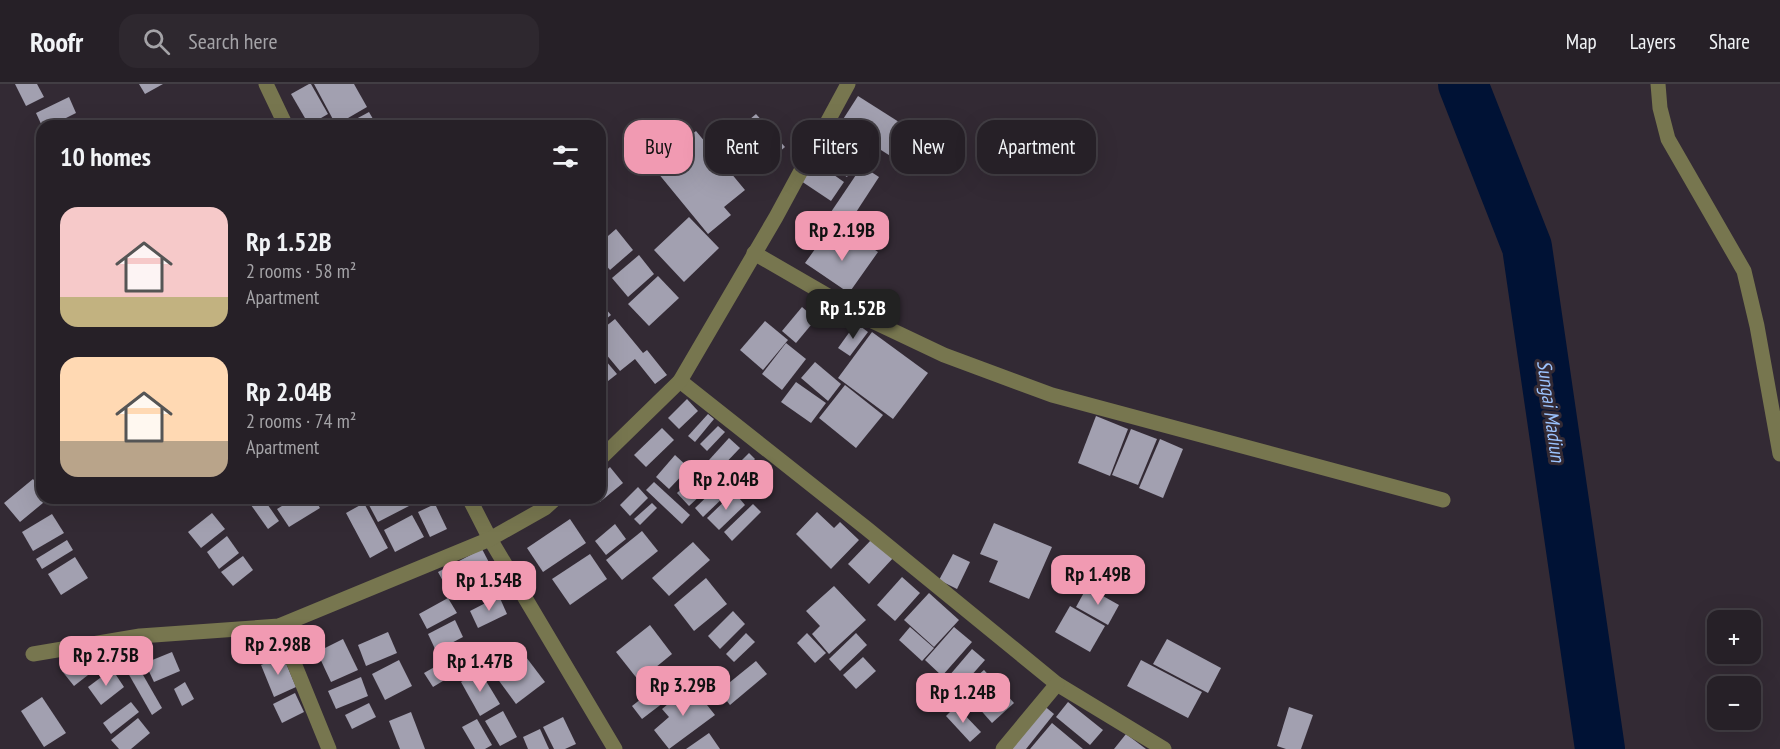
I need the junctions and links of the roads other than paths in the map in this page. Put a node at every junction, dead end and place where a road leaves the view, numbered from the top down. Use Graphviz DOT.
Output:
graph roads {
  1 [pos="266,84"];
  2 [pos="848,84"];
  3 [pos="1658,84"];
  4 [pos="283,120"];
  5 [pos="754,253"];
  6 [pos="680,381"];
  7 [pos="606,453"];
  8 [pos="1780,454"];
  9 [pos="1443,500"];
  10 [pos="472,504"];
  11 [pos="549,504"];
  12 [pos="490,539"];
  13 [pos="279,626"];
  14 [pos="33,654"];
  15 [pos="1057,684"];
  16 [pos="329,749"];
  17 [pos="615,749"];
  18 [pos="1003,749"];
  19 [pos="1164,749"];
  1 -- 4 [label="street"];
  2 -- 5 [label="street"];
  3 -- 8 [label="street"];
  5 -- 6 [label="street"];
  5 -- 9 [label="street"];
  6 -- 7 [label="street"];
  6 -- 15 [label="street"];
  10 -- 12 [label="street"];
  11 -- 12 [label="street"];
  12 -- 13 [label="street"];
  12 -- 17 [label="street"];
  13 -- 14 [label="street"];
  13 -- 16 [label="street"];
  15 -- 18 [label="street"];
  15 -- 19 [label="street"];
}
